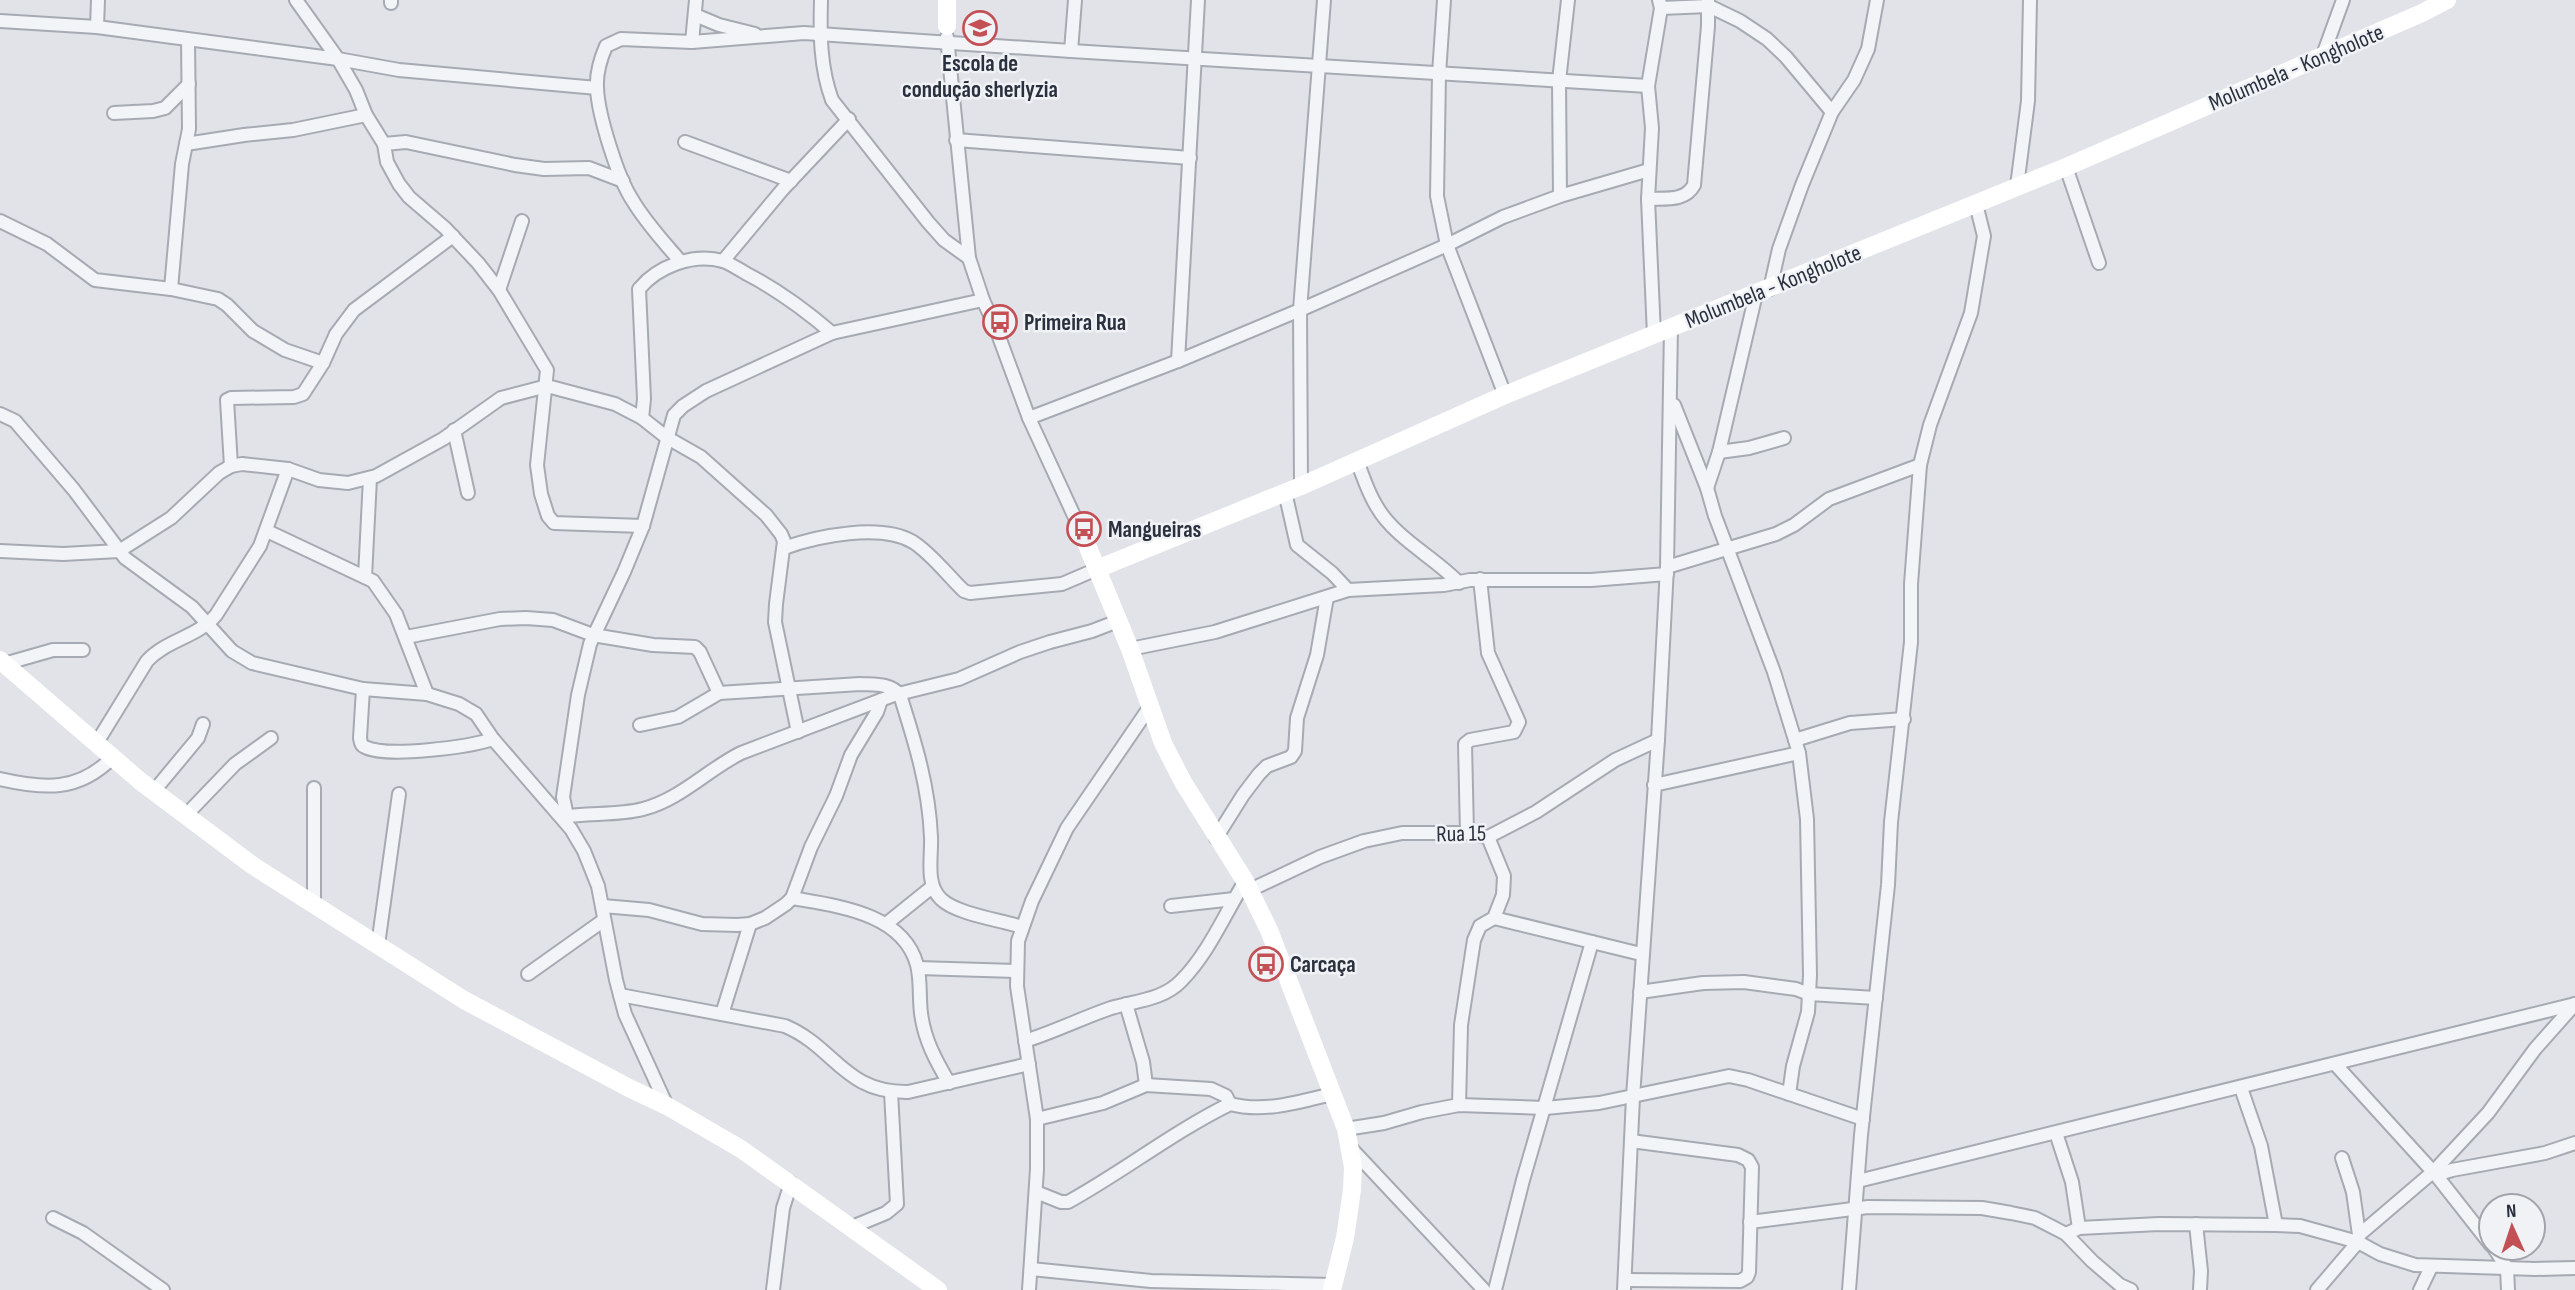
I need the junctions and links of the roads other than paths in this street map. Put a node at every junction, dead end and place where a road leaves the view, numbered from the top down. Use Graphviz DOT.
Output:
graph roads {
  1 [pos="98,0"];
  2 [pos="296,0"];
  3 [pos="696,0"];
  4 [pos="821,0"];
  5 [pos="947,0"];
  6 [pos="1075,0"];
  7 [pos="1198,0"];
  8 [pos="1324,0"];
  9 [pos="1444,0"];
  10 [pos="1568,0"];
  11 [pos="1877,0"];
  12 [pos="2030,0"];
  13 [pos="2343,0"];
  14 [pos="2447,0"];
  15 [pos="1709,3"];
  16 [pos="1660,4"];
  17 [pos="695,15"];
  18 [pos="0,21"];
  19 [pos="97,27"];
  20 [pos="820,34"];
  21 [pos="947,34"];
  22 [pos="762,36"];
  23 [pos="188,40"];
  24 [pos="692,42"];
  25 [pos="1071,51"];
  26 [pos="2323,55"];
  27 [pos="338,59"];
  28 [pos="1195,59"];
  29 [pos="1319,66"];
  30 [pos="1439,74"];
  31 [pos="1559,81"];
  32 [pos="189,84"];
  33 [pos="1648,86"];
  34 [pos="597,88"];
  35 [pos="1832,112"];
  36 [pos="114,113"];
  37 [pos="366,116"];
  38 [pos="849,119"];
  39 [pos="956,140"];
  40 [pos="685,142"];
  41 [pos="186,144"];
  42 [pos="384,144"];
  43 [pos="1190,158"];
  44 [pos="2066,167"];
  45 [pos="1649,170"];
  46 [pos="623,181"];
  47 [pos="791,181"];
  48 [pos="2017,187"];
  49 [pos="1560,197"];
  50 [pos="1648,199"];
  51 [pos="1976,204"];
  52 [pos="0,221"];
  53 [pos="522,221"];
  54 [pos="453,236"];
  55 [pos="1447,245"];
  56 [pos="969,258"];
  57 [pos="680,261"];
  58 [pos="723,261"];
  59 [pos="2099,263"];
  60 [pos="171,289"];
  61 [pos="499,290"];
  62 [pos="1763,291"];
  63 [pos="983,300"];
  64 [pos="1300,310"];
  65 [pos="1671,327"];
  66 [pos="832,333"];
  67 [pos="1654,335"];
  68 [pos="1178,361"];
  69 [pos="323,363"];
  70 [pos="547,386"];
  71 [pos="1505,395"];
  72 [pos="1671,398"];
  73 [pos="0,414"];
  74 [pos="642,418"];
  75 [pos="1029,418"];
  76 [pos="454,430"];
  77 [pos="666,437"];
  78 [pos="1784,438"];
  79 [pos="1718,452"];
  80 [pos="1357,461"];
  81 [pos="1920,465"];
  82 [pos="231,466"];
  83 [pos="288,469"];
  84 [pos="370,478"];
  85 [pos="1707,488"];
  86 [pos="1293,489"];
  87 [pos="468,493"];
  88 [pos="643,526"];
  89 [pos="267,531"];
  90 [pos="1082,533"];
  91 [pos="784,548"];
  92 [pos="1726,548"];
  93 [pos="0,551"];
  94 [pos="119,551"];
  95 [pos="1097,569"];
  96 [pos="1667,571"];
  97 [pos="365,576"];
  98 [pos="1480,579"];
  99 [pos="1459,583"];
  100 [pos="1348,590"];
  101 [pos="1327,597"];
  102 [pos="1118,621"];
  103 [pos="208,625"];
  104 [pos="593,635"];
  105 [pos="406,637"];
  106 [pos="1130,649"];
  107 [pos="83,650"];
  108 [pos="2,662"];
  109 [pos="787,688"];
  110 [pos="363,689"];
  111 [pos="719,693"];
  112 [pos="428,694"];
  113 [pos="900,695"];
  114 [pos="881,700"];
  115 [pos="1149,708"];
  116 [pos="1904,719"];
  117 [pos="203,724"];
  118 [pos="640,726"];
  119 [pos="798,732"];
  120 [pos="271,738"];
  121 [pos="493,739"];
  122 [pos="1658,740"];
  123 [pos="1795,740"];
  124 [pos="96,744"];
  125 [pos="1799,753"];
  126 [pos="112,758"];
  127 [pos="0,779"];
  128 [pos="1654,785"];
  129 [pos="314,788"];
  130 [pos="154,791"];
  131 [pos="399,794"];
  132 [pos="187,814"];
  133 [pos="564,816"];
  134 [pos="1467,834"];
  135 [pos="1488,836"];
  136 [pos="1216,838"];
  137 [pos="932,887"];
  138 [pos="1243,890"];
  139 [pos="792,898"];
  140 [pos="314,905"];
  141 [pos="603,906"];
  142 [pos="1171,906"];
  143 [pos="1494,918"];
  144 [pos="604,920"];
  145 [pos="750,924"];
  146 [pos="886,924"];
  147 [pos="1022,928"];
  148 [pos="1592,942"];
  149 [pos="379,944"];
  150 [pos="1641,954"];
  151 [pos="918,968"];
  152 [pos="1016,971"];
  153 [pos="528,974"];
  154 [pos="1640,992"];
  155 [pos="1809,994"];
  156 [pos="620,995"];
  157 [pos="1877,998"];
  158 [pos="1126,1004"];
  159 [pos="722,1014"];
  160 [pos="1025,1041"];
  161 [pos="1029,1064"];
  162 [pos="2335,1064"];
  163 [pos="949,1083"];
  164 [pos="1146,1085"];
  165 [pos="2241,1088"];
  166 [pos="891,1092"];
  167 [pos="1332,1094"];
  168 [pos="1789,1094"];
  169 [pos="1633,1097"];
  170 [pos="1230,1104"];
  171 [pos="1459,1105"];
  172 [pos="667,1106"];
  173 [pos="1545,1108"];
  174 [pos="1037,1119"];
  175 [pos="1863,1119"];
  176 [pos="2056,1133"];
  177 [pos="1348,1137"];
  178 [pos="1631,1141"];
  179 [pos="2575,1143"];
  180 [pos="2342,1158"];
  181 [pos="2435,1173"];
  182 [pos="1858,1181"];
  183 [pos="791,1183"];
  184 [pos="1036,1192"];
  185 [pos="1857,1210"];
  186 [pos="53,1218"];
  187 [pos="1750,1222"];
  188 [pos="2196,1224"];
  189 [pos="2276,1225"];
  190 [pos="852,1227"];
  191 [pos="2477,1227"];
  192 [pos="2079,1228"];
  193 [pos="2066,1234"];
  194 [pos="2359,1238"];
  195 [pos="2503,1262"];
  196 [pos="2431,1267"];
  197 [pos="2507,1268"];
  198 [pos="2575,1268"];
  199 [pos="1031,1269"];
  200 [pos="1625,1285"];
  201 [pos="1333,1287"];
  202 [pos="933,1288"];
  203 [pos="2120,1288"];
  204 [pos="163,1290"];
  205 [pos="773,1290"];
  206 [pos="1029,1290"];
  207 [pos="1484,1290"];
  208 [pos="1495,1290"];
  209 [pos="1849,1290"];
  210 [pos="2200,1290"];
  211 [pos="2318,1290"];
  212 [pos="2420,1290"];
  213 [pos="2508,1290"];
  1 -- 19 [label="street"];
  2 -- 27 [label="street"];
  3 -- 17 [label="street"];
  4 -- 20 [label="street"];
  5 -- 21 [label="street"];
  6 -- 25 [label="street"];
  7 -- 28 [label="street"];
  8 -- 29 [label="street"];
  9 -- 30 [label="street"];
  10 -- 31 [label="street"];
  11 -- 35 [label="street"];
  12 -- 48 [label="street"];
  13 -- 26 [label="street"];
  14 -- 26 [label="street, Molumbela - Kongholote"];
  15 -- 16 [label="street"];
  15 -- 35 [label="street"];
  15 -- 50 [label="street"];
  16 -- 33 [label="street"];
  17 -- 22 [label="street"];
  17 -- 24 [label="street"];
  18 -- 19 [label="street"];
  19 -- 23 [label="street"];
  20 -- 21 [label="street"];
  20 -- 22 [label="street"];
  20 -- 38 [label="street"];
  21 -- 25 [label="street"];
  21 -- 39 [label="street"];
  22 -- 24 [label="street"];
  23 -- 27 [label="street"];
  23 -- 32 [label="street"];
  24 -- 34 [label="street"];
  25 -- 28 [label="street"];
  26 -- 44 [label="street, Molumbela - Kongholote"];
  27 -- 34 [label="street"];
  27 -- 37 [label="street"];
  28 -- 29 [label="street"];
  28 -- 43 [label="street"];
  29 -- 30 [label="street"];
  29 -- 64 [label="street"];
  30 -- 31 [label="street"];
  30 -- 55 [label="street"];
  31 -- 33 [label="street"];
  31 -- 49 [label="street"];
  32 -- 36 [label="street"];
  32 -- 41 [label="street"];
  33 -- 45 [label="street"];
  34 -- 46 [label="street"];
  35 -- 62 [label="street"];
  37 -- 41 [label="street"];
  37 -- 42 [label="street"];
  38 -- 47 [label="street"];
  38 -- 56 [label="street"];
  39 -- 43 [label="street"];
  39 -- 56 [label="street"];
  40 -- 47 [label="street"];
  41 -- 60 [label="street"];
  42 -- 46 [label="street"];
  42 -- 54 [label="street"];
  43 -- 68 [label="street"];
  44 -- 48 [label="street, Molumbela - Kongholote"];
  44 -- 59 [label="street"];
  45 -- 49 [label="street"];
  45 -- 50 [label="street"];
  46 -- 57 [label="street"];
  47 -- 58 [label="street"];
  48 -- 51 [label="street, Molumbela - Kongholote"];
  49 -- 55 [label="street"];
  50 -- 67 [label="street"];
  51 -- 62 [label="street, Molumbela - Kongholote"];
  51 -- 81 [label="street"];
  52 -- 60 [label="street"];
  53 -- 61 [label="street"];
  54 -- 61 [label="street"];
  54 -- 69 [label="street"];
  55 -- 64 [label="street"];
  55 -- 71 [label="street"];
  56 -- 63 [label="street"];
  57 -- 58 [label="street"];
  57 -- 74 [label="street"];
  58 -- 66 [label="street"];
  60 -- 69 [label="street"];
  61 -- 70 [label="street"];
  62 -- 65 [label="street, Molumbela - Kongholote"];
  62 -- 79 [label="street"];
  63 -- 66 [label="street"];
  63 -- 75 [label="street"];
  64 -- 68 [label="street"];
  64 -- 86 [label="street"];
  65 -- 67 [label="street, Molumbela - Kongholote"];
  65 -- 72 [label="street"];
  66 -- 77 [label="street"];
  67 -- 71 [label="street, Molumbela - Kongholote"];
  68 -- 75 [label="street"];
  69 -- 82 [label="street"];
  70 -- 74 [label="street"];
  70 -- 76 [label="street"];
  70 -- 88 [label="street"];
  71 -- 80 [label="street, Molumbela - Kongholote"];
  72 -- 85 [label="street"];
  72 -- 96 [label="street"];
  73 -- 94 [label="street"];
  74 -- 77 [label="street"];
  75 -- 90 [label="street"];
  76 -- 84 [label="street"];
  76 -- 87 [label="street"];
  77 -- 88 [label="street"];
  77 -- 91 [label="street"];
  78 -- 79 [label="street"];
  79 -- 85 [label="street"];
  80 -- 86 [label="street, Molumbela - Kongholote"];
  80 -- 99 [label="street"];
  81 -- 92 [label="street"];
  81 -- 116 [label="street"];
  82 -- 83 [label="street"];
  82 -- 94 [label="street"];
  83 -- 84 [label="street"];
  83 -- 89 [label="street"];
  84 -- 97 [label="street"];
  85 -- 92 [label="street"];
  86 -- 95 [label="street, Molumbela - Kongholote"];
  86 -- 100 [label="street"];
  88 -- 104 [label="street"];
  89 -- 97 [label="street"];
  89 -- 103 [label="street"];
  90 -- 95 [label="street"];
  91 -- 95 [label="street"];
  91 -- 109 [label="street"];
  92 -- 96 [label="street"];
  92 -- 123 [label="street"];
  93 -- 94 [label="street"];
  94 -- 103 [label="street"];
  95 -- 102 [label="street"];
  96 -- 98 [label="street"];
  96 -- 122 [label="street"];
  97 -- 105 [label="street"];
  98 -- 99 [label="street"];
  98 -- 134 [label="street"];
  99 -- 100 [label="street"];
  100 -- 101 [label="street"];
  101 -- 106 [label="street"];
  101 -- 136 [label="street"];
  102 -- 106 [label="street"];
  102 -- 113 [label="street"];
  103 -- 110 [label="street"];
  103 -- 124 [label="street"];
  104 -- 105 [label="street"];
  104 -- 111 [label="street"];
  104 -- 133 [label="street"];
  105 -- 112 [label="street"];
  106 -- 115 [label="street"];
  107 -- 108 [label="street"];
  108 -- 124 [label="street"];
  109 -- 111 [label="street"];
  109 -- 113 [label="street"];
  109 -- 119 [label="street"];
  110 -- 112 [label="street"];
  110 -- 121 [label="street"];
  111 -- 118 [label="street"];
  112 -- 121 [label="street"];
  113 -- 114 [label="street"];
  113 -- 137 [label="street"];
  114 -- 119 [label="street"];
  114 -- 139 [label="street"];
  115 -- 136 [label="street"];
  115 -- 147 [label="street"];
  116 -- 123 [label="street"];
  116 -- 157 [label="street"];
  117 -- 130 [label="street"];
  119 -- 133 [label="street"];
  120 -- 132 [label="street"];
  121 -- 133 [label="street"];
  122 -- 128 [label="street"];
  122 -- 135 [label="street, Rua 15"];
  123 -- 125 [label="street"];
  124 -- 126 [label="street"];
  125 -- 128 [label="street"];
  125 -- 155 [label="street"];
  126 -- 127 [label="street"];
  126 -- 130 [label="street"];
  128 -- 150 [label="street"];
  129 -- 140 [label="street"];
  130 -- 132 [label="street"];
  131 -- 149 [label="street"];
  132 -- 140 [label="street"];
  133 -- 141 [label="street"];
  134 -- 135 [label="street, Rua 15"];
  134 -- 138 [label="street, Rua 15"];
  135 -- 143 [label="street"];
  136 -- 138 [label="street"];
  137 -- 146 [label="street"];
  137 -- 147 [label="street"];
  138 -- 142 [label="street"];
  138 -- 158 [label="street"];
  138 -- 167 [label="street"];
  139 -- 145 [label="street"];
  139 -- 146 [label="street"];
  140 -- 149 [label="street"];
  141 -- 144 [label="street"];
  141 -- 145 [label="street"];
  143 -- 148 [label="street"];
  143 -- 171 [label="street"];
  144 -- 153 [label="street"];
  144 -- 156 [label="street"];
  145 -- 159 [label="street"];
  146 -- 151 [label="street"];
  147 -- 152 [label="street"];
  148 -- 150 [label="street"];
  148 -- 173 [label="street"];
  149 -- 172 [label="street"];
  150 -- 154 [label="street"];
  151 -- 152 [label="street"];
  151 -- 163 [label="street"];
  152 -- 160 [label="street"];
  154 -- 155 [label="street"];
  154 -- 169 [label="street"];
  155 -- 157 [label="street"];
  155 -- 168 [label="street"];
  156 -- 159 [label="street"];
  156 -- 172 [label="street"];
  157 -- 175 [label="street"];
  158 -- 160 [label="street"];
  158 -- 164 [label="street"];
  159 -- 166 [label="street"];
  160 -- 161 [label="street"];
  161 -- 163 [label="street"];
  161 -- 174 [label="street"];
  162 -- 165 [label="street"];
  162 -- 181 [label="street"];
  162 -- 181 [label="street"];
  163 -- 166 [label="street"];
  164 -- 170 [label="street"];
  164 -- 174 [label="street"];
  165 -- 176 [label="street"];
  165 -- 189 [label="street"];
  166 -- 190 [label="street"];
  167 -- 170 [label="street"];
  167 -- 177 [label="street"];
  168 -- 169 [label="street"];
  168 -- 175 [label="street"];
  169 -- 173 [label="street"];
  169 -- 178 [label="street"];
  170 -- 184 [label="street"];
  171 -- 173 [label="street"];
  171 -- 177 [label="street"];
  172 -- 183 [label="street"];
  173 -- 208 [label="street"];
  174 -- 184 [label="street"];
  175 -- 182 [label="street"];
  176 -- 182 [label="street"];
  176 -- 192 [label="street"];
  177 -- 201 [label="street"];
  177 -- 207 [label="street"];
  178 -- 187 [label="street"];
  178 -- 200 [label="street"];
  179 -- 181 [label="street"];
  180 -- 194 [label="street"];
  181 -- 191 [label="street"];
  181 -- 194 [label="street"];
  182 -- 185 [label="street"];
  183 -- 190 [label="street"];
  183 -- 205 [label="street"];
  184 -- 199 [label="street"];
  185 -- 187 [label="street"];
  185 -- 193 [label="street"];
  185 -- 209 [label="street"];
  186 -- 204 [label="street"];
  187 -- 200 [label="street"];
  188 -- 189 [label="street"];
  188 -- 192 [label="street"];
  188 -- 210 [label="street"];
  189 -- 194 [label="street"];
  190 -- 202 [label="street"];
  192 -- 193 [label="street"];
  193 -- 203 [label="street"];
  194 -- 196 [label="street"];
  194 -- 211 [label="street"];
  195 -- 197 [label="street"];
  196 -- 197 [label="street"];
  196 -- 212 [label="street"];
  197 -- 198 [label="street"];
  197 -- 213 [label="street"];
  199 -- 201 [label="street"];
  199 -- 206 [label="street"];
}
